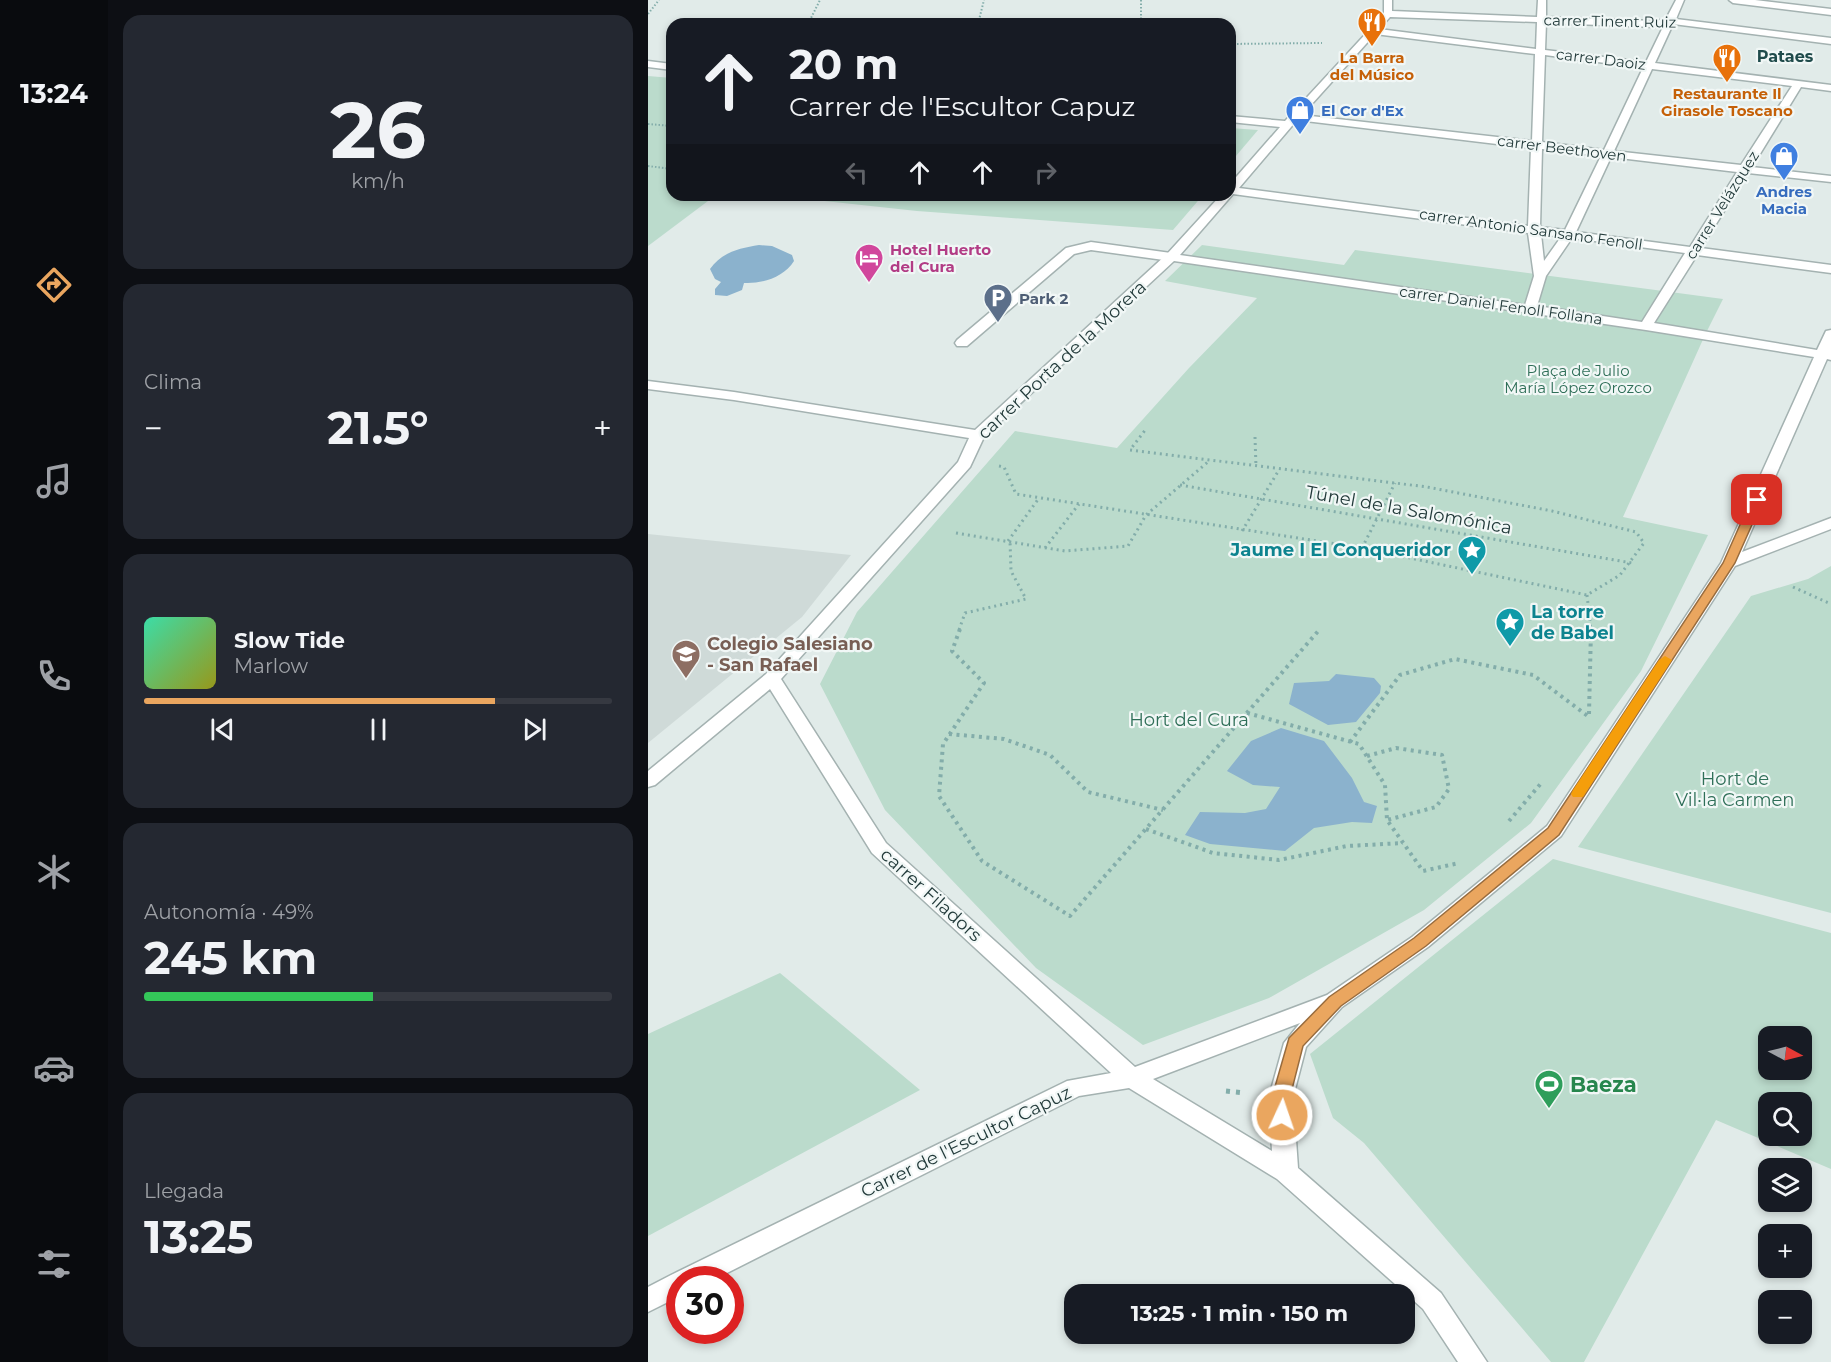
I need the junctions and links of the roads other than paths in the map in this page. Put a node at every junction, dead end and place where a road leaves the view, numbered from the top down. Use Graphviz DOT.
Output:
graph roads {
  1 [pos="1388,0"];
  2 [pos="1542,0"];
  3 [pos="1680,0"];
  4 [pos="1733,0"];
  5 [pos="1823,0"];
  6 [pos="1818,10"];
  7 [pos="1831,12"];
  8 [pos="1388,14"];
  9 [pos="1542,20"];
  10 [pos="1671,21"];
  11 [pos="1371,31"];
  12 [pos="1831,41"];
  13 [pos="1540,52"];
  14 [pos="648,64"];
  15 [pos="1650,65"];
  16 [pos="666,66"];
  17 [pos="1798,84"];
  18 [pos="1831,88"];
  19 [pos="1236,119"];
  20 [pos="1291,121"];
  21 [pos="1537,145"];
  22 [pos="1608,153"];
  23 [pos="1745,169"];
  24 [pos="1831,179"];
  25 [pos="1236,184"];
  26 [pos="1236,193"];
  27 [pos="1221,201"];
  28 [pos="1534,230"];
  29 [pos="1569,234"];
  30 [pos="1694,251"];
  31 [pos="1171,257"];
  32 [pos="1831,269"];
  33 [pos="1540,276"];
  34 [pos="1530,309"];
  35 [pos="1646,326"];
  36 [pos="1831,334"];
  37 [pos="962,343"];
  38 [pos="1826,355"];
  39 [pos="648,385"];
  40 [pos="978,435"];
  41 [pos="1831,523"];
  42 [pos="1729,563"];
  43 [pos="772,678"];
  44 [pos="648,781"];
  45 [pos="1335,1001"];
  46 [pos="1132,1078"];
  47 [pos="1286,1172"];
  48 [pos="715,1266"];
  49 [pos="666,1290"];
  50 [pos="648,1300"];
  51 [pos="1473,1362"];
  1 -- 8 [label="street"];
  2 -- 9 [label="street"];
  3 -- 10 [label="street"];
  4 -- 6 [label="street"];
  5 -- 6 [label="street"];
  6 -- 7 [label="street"];
  8 -- 9 [label="street, carrer Tinent Ruiz"];
  8 -- 11 [label="street, carrer Porta de la Morera"];
  9 -- 10 [label="street, carrer Tinent Ruiz"];
  9 -- 13 [label="street"];
  10 -- 12 [label="street, carrer Tinent Ruiz"];
  10 -- 15 [label="street"];
  11 -- 13 [label="street, carrer Daoiz"];
  11 -- 20 [label="street, carrer Porta de la Morera"];
  13 -- 15 [label="street, carrer Daoiz"];
  13 -- 21 [label="street"];
  14 -- 16 [label="street"];
  15 -- 17 [label="street, carrer Daoiz"];
  15 -- 22 [label="street"];
  17 -- 18 [label="street, carrer Daoiz"];
  17 -- 23 [label="street, carrer Velázquez"];
  19 -- 20 [label="street, carrer Beethoven"];
  20 -- 21 [label="street, carrer Beethoven"];
  20 -- 25 [label="street, carrer Porta de la Morera"];
  21 -- 22 [label="street, carrer Beethoven"];
  21 -- 28 [label="street"];
  22 -- 23 [label="street, carrer Beethoven"];
  22 -- 29 [label="street"];
  23 -- 24 [label="street, carrer Beethoven"];
  23 -- 30 [label="street, carrer Velázquez"];
  26 -- 28 [label="street, carrer Antonio Sansano Fenoll"];
  27 -- 31 [label="street, carrer Porta de la Morera"];
  28 -- 29 [label="street, carrer Antonio Sansano Fenoll"];
  28 -- 33 [label="street"];
  29 -- 30 [label="street, carrer Antonio Sansano Fenoll"];
  29 -- 33 [label="street"];
  30 -- 32 [label="street, carrer Antonio Sansano Fenoll"];
  30 -- 35 [label="street, carrer Velázquez"];
  31 -- 34 [label="street, carrer Daniel Fenoll Follana"];
  31 -- 37 [label="street, carrer Daniel Fenoll Follana"];
  31 -- 40 [label="street, carrer Porta de la Morera"];
  33 -- 34 [label="street"];
  34 -- 35 [label="street, carrer Daniel Fenoll Follana"];
  35 -- 38 [label="street, carrer Daniel Fenoll Follana"];
  36 -- 38 [label="street, Carrer de l'Escultor Capuz"];
  38 -- 42 [label="street, Carrer de l'Escultor Capuz"];
  39 -- 40 [label="street"];
  40 -- 43 [label="street, carrer Porta de la Morera"];
  41 -- 42 [label="street"];
  42 -- 45 [label="street, Carrer de l'Escultor Capuz"];
  43 -- 44 [label="street, carrer Porta de la Morera"];
  43 -- 46 [label="street, carrer Filadors"];
  45 -- 46 [label="street, Carrer de l'Escultor Capuz"];
  45 -- 47 [label="street"];
  46 -- 47 [label="street, carrer Filadors"];
  46 -- 48 [label="street, Carrer de l'Escultor Capuz"];
  47 -- 51 [label="street, carrer Filadors"];
  49 -- 50 [label="street"];
}
